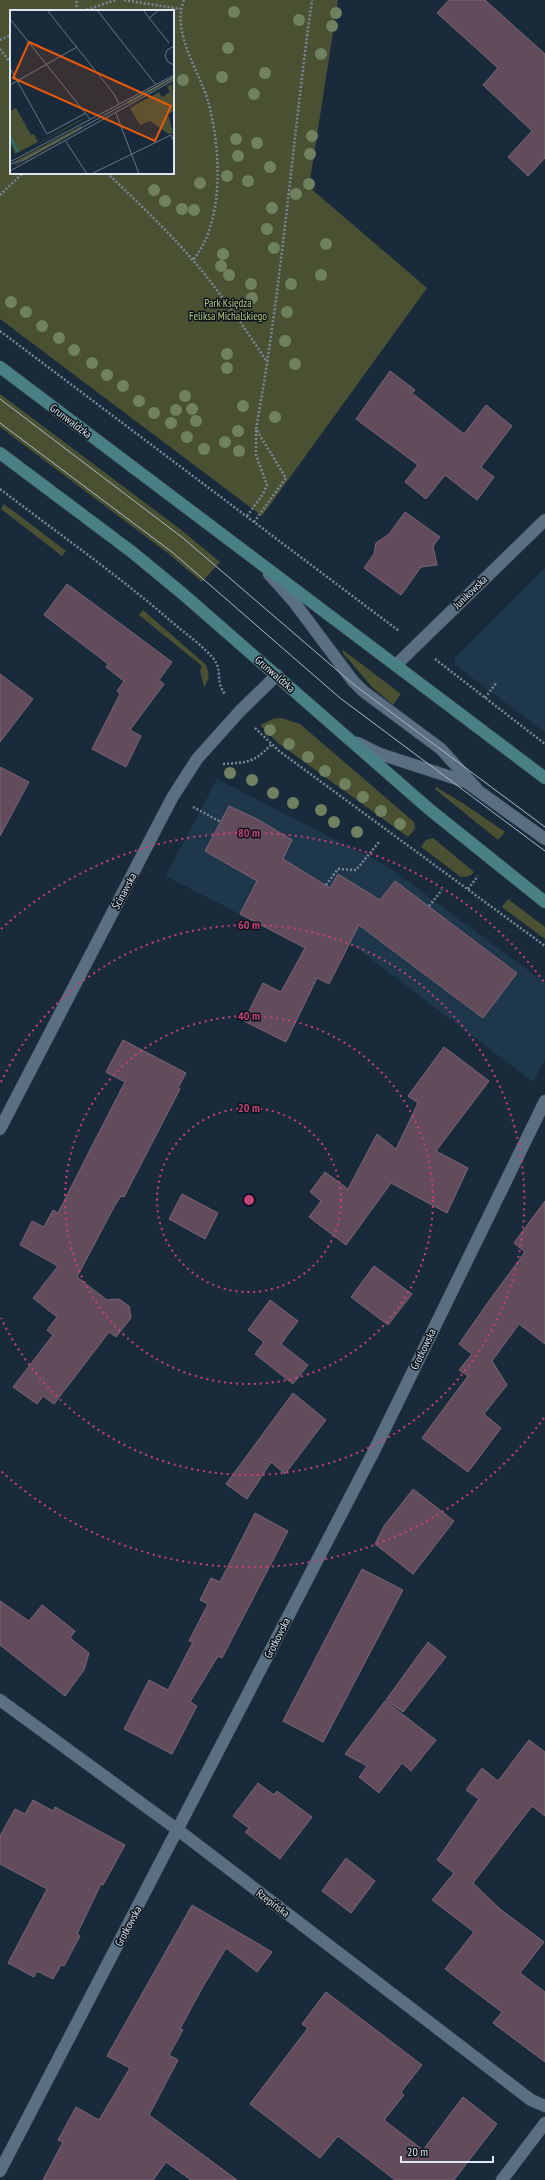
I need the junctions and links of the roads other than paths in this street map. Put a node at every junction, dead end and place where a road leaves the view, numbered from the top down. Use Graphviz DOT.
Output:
graph roads {
  1 [pos="0,367"];
  2 [pos="0,453"];
  3 [pos="545,520"];
  4 [pos="257,561"];
  5 [pos="396,664"];
  6 [pos="277,675"];
  7 [pos="340,732"];
  8 [pos="545,778"];
  9 [pos="477,789"];
  10 [pos="545,839"];
  11 [pos="545,902"];
  12 [pos="545,1101"];
  13 [pos="0,1129"];
  14 [pos="0,1700"];
  15 [pos="178,1830"];
  16 [pos="545,2106"];
  17 [pos="545,2123"];
  18 [pos="0,2171"];
  19 [pos="502,2180"];
  1 -- 4 [label="street, Grunwaldzka"];
  2 -- 6 [label="street, Grunwaldzka"];
  3 -- 5 [label="street, Junikowska"];
  4 -- 5 [label="street, Grunwaldzka"];
  4 -- 9 [label="street"];
  5 -- 8 [label="street, Grunwaldzka"];
  6 -- 7 [label="street, Grunwaldzka"];
  6 -- 13 [label="street, Ścinawska"];
  7 -- 9 [label="street"];
  7 -- 11 [label="street, Grunwaldzka"];
  9 -- 10 [label="street"];
  12 -- 15 [label="street, Grotkowska"];
  14 -- 15 [label="street, Rzepińska"];
  15 -- 16 [label="street, Rzepińska"];
  15 -- 18 [label="street, Grotkowska"];
  17 -- 19 [label="street"];
}
